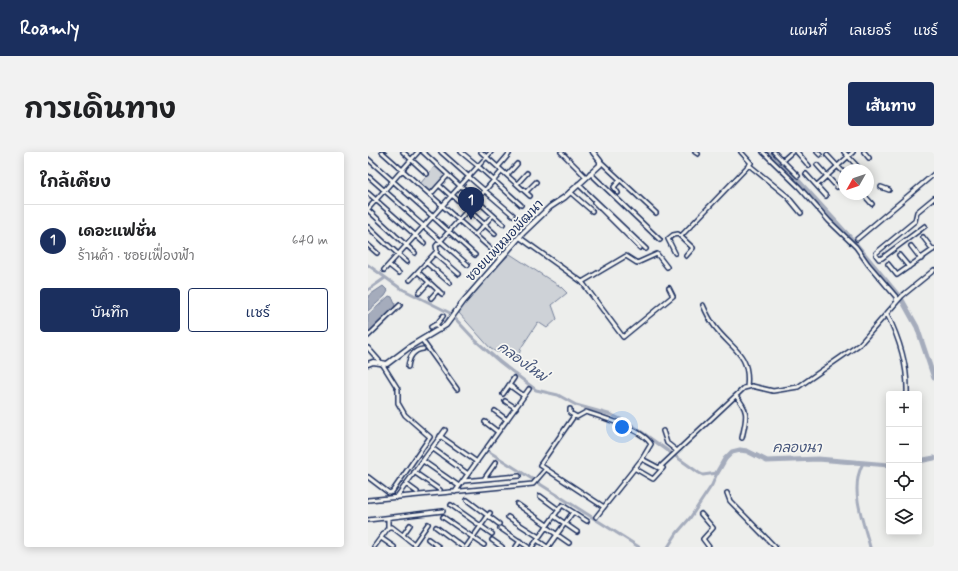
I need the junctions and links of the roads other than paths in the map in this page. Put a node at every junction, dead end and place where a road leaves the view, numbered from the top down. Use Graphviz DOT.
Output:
graph roads {
  1 [pos="382,152"];
  2 [pos="403,152"];
  3 [pos="418,152"];
  4 [pos="423,152"];
  5 [pos="441,152"];
  6 [pos="461,152"];
  7 [pos="481,152"];
  8 [pos="491,152"];
  9 [pos="561,152"];
  10 [pos="593,152"];
  11 [pos="741,152"];
  12 [pos="762,152"];
  13 [pos="774,152"];
  14 [pos="792,152"];
  15 [pos="797,152"];
  16 [pos="817,152"];
  17 [pos="844,152"];
  18 [pos="853,152"];
  19 [pos="864,152"];
  20 [pos="509,154"];
  21 [pos="820,155"];
  22 [pos="827,155"];
  23 [pos="848,156"];
  24 [pos="487,157"];
  25 [pos="869,158"];
  26 [pos="368,159"];
  27 [pos="411,159"];
  28 [pos="782,161"];
  29 [pos="600,162"];
  30 [pos="517,164"];
  31 [pos="840,164"];
  32 [pos="855,164"];
  33 [pos="749,165"];
  34 [pos="817,165"];
  35 [pos="478,166"];
  36 [pos="809,166"];
  37 [pos="838,166"];
  38 [pos="498,167"];
  39 [pos="402,170"];
  40 [pos="502,171"];
  41 [pos="527,173"];
  42 [pos="590,173"];
  43 [pos="427,174"];
  44 [pos="806,174"];
  45 [pos="934,174"];
  46 [pos="448,175"];
  47 [pos="507,175"];
  48 [pos="368,176"];
  49 [pos="468,176"];
  50 [pos="798,176"];
  51 [pos="827,176"];
  52 [pos="586,177"];
  53 [pos="620,180"];
  54 [pos="392,181"];
  55 [pos="494,181"];
  56 [pos="536,182"];
  57 [pos="516,184"];
  58 [pos="439,185"];
  59 [pos="460,185"];
  60 [pos="578,185"];
  61 [pos="816,185"];
  62 [pos="837,187"];
  63 [pos="881,187"];
  64 [pos="384,190"];
  65 [pos="889,190"];
  66 [pos="485,191"];
  67 [pos="526,192"];
  68 [pos="570,192"];
  69 [pos="368,193"];
  70 [pos="618,193"];
  71 [pos="430,195"];
  72 [pos="451,195"];
  73 [pos="530,196"];
  74 [pos="826,196"];
  75 [pos="934,198"];
  76 [pos="376,200"];
  77 [pos="476,200"];
  78 [pos="868,200"];
  79 [pos="872,204"];
  80 [pos="521,205"];
  81 [pos="442,206"];
  82 [pos="368,210"];
  83 [pos="468,210"];
  84 [pos="592,211"];
  85 [pos="801,213"];
  86 [pos="656,214"];
  87 [pos="493,215"];
  88 [pos="513,215"];
  89 [pos="432,217"];
  90 [pos="459,221"];
  91 [pos="915,221"];
  92 [pos="503,224"];
  93 [pos="484,225"];
  94 [pos="424,226"];
  95 [pos="925,226"];
  96 [pos="368,227"];
  97 [pos="906,229"];
  98 [pos="921,229"];
  99 [pos="449,231"];
  100 [pos="495,234"];
  101 [pos="475,235"];
  102 [pos="415,236"];
  103 [pos="681,236"];
  104 [pos="911,236"];
  105 [pos="519,237"];
  106 [pos="923,237"];
  107 [pos="857,239"];
  108 [pos="660,240"];
  109 [pos="440,241"];
  110 [pos="424,243"];
  111 [pos="368,245"];
  112 [pos="407,245"];
  113 [pos="911,246"];
  114 [pos="640,248"];
  115 [pos="646,249"];
  116 [pos="933,249"];
  117 [pos="674,252"];
  118 [pos="377,253"];
  119 [pos="415,253"];
  120 [pos="436,254"];
  121 [pos="398,255"];
  122 [pos="475,255"];
  123 [pos="899,255"];
  124 [pos="686,256"];
  125 [pos="500,257"];
  126 [pos="921,258"];
  127 [pos="407,262"];
  128 [pos="427,263"];
  129 [pos="888,264"];
  130 [pos="389,265"];
  131 [pos="468,265"];
  132 [pos="667,267"];
  133 [pos="908,267"];
  134 [pos="384,270"];
  135 [pos="934,270"];
  136 [pos="418,272"];
  137 [pos="399,273"];
  138 [pos="459,274"];
  139 [pos="410,280"];
  140 [pos="429,282"];
  141 [pos="582,282"];
  142 [pos="450,284"];
  143 [pos="668,288"];
  144 [pos="438,290"];
  145 [pos="419,292"];
  146 [pos="442,294"];
  147 [pos="431,298"];
  148 [pos="897,301"];
  149 [pos="400,305"];
  150 [pos="703,305"];
  151 [pos="887,314"];
  152 [pos="443,316"];
  153 [pos="436,325"];
  154 [pos="431,327"];
  155 [pos="440,330"];
  156 [pos="368,336"];
  157 [pos="419,342"];
  158 [pos="368,348"];
  159 [pos="368,364"];
  160 [pos="383,365"];
  161 [pos="408,367"];
  162 [pos="514,378"];
  163 [pos="509,385"];
  164 [pos="750,387"];
  165 [pos="457,389"];
  166 [pos="529,389"];
  167 [pos="907,391"];
  168 [pos="503,394"];
  169 [pos="524,396"];
  170 [pos="736,396"];
  171 [pos="505,400"];
  172 [pos="516,408"];
  173 [pos="570,409"];
  174 [pos="495,411"];
  175 [pos="574,416"];
  176 [pos="507,420"];
  177 [pos="485,422"];
  178 [pos="445,430"];
  179 [pos="662,431"];
  180 [pos="498,432"];
  181 [pos="440,436"];
  182 [pos="742,438"];
  183 [pos="432,448"];
  184 [pos="676,453"];
  185 [pos="642,458"];
  186 [pos="423,461"];
  187 [pos="477,462"];
  188 [pos="496,462"];
  189 [pos="634,468"];
  190 [pos="663,468"];
  191 [pos="545,470"];
  192 [pos="414,472"];
  193 [pos="468,474"];
  194 [pos="519,476"];
  195 [pos="368,477"];
  196 [pos="484,479"];
  197 [pos="463,481"];
  198 [pos="406,484"];
  199 [pos="459,486"];
  200 [pos="440,490"];
  201 [pos="417,492"];
  202 [pos="455,492"];
  203 [pos="726,493"];
  204 [pos="540,496"];
  205 [pos="396,498"];
  206 [pos="368,500"];
  207 [pos="467,500"];
  208 [pos="517,504"];
  209 [pos="451,505"];
  210 [pos="604,507"];
  211 [pos="559,510"];
  212 [pos="443,511"];
  213 [pos="573,512"];
  214 [pos="701,514"];
  215 [pos="489,515"];
  216 [pos="554,516"];
  217 [pos="443,517"];
  218 [pos="508,517"];
  219 [pos="596,517"];
  220 [pos="388,518"];
  221 [pos="368,520"];
  222 [pos="587,521"];
  223 [pos="565,523"];
  224 [pos="428,524"];
  225 [pos="499,524"];
  226 [pos="410,525"];
  227 [pos="481,526"];
  228 [pos="547,526"];
  229 [pos="388,527"];
  230 [pos="436,527"];
  231 [pos="500,528"];
  232 [pos="577,532"];
  233 [pos="492,534"];
  234 [pos="557,534"];
  235 [pos="403,535"];
  236 [pos="381,538"];
  237 [pos="473,538"];
  238 [pos="538,538"];
  239 [pos="428,539"];
  240 [pos="492,540"];
  241 [pos="520,541"];
  242 [pos="569,543"];
  243 [pos="484,545"];
  244 [pos="374,547"];
  245 [pos="394,547"];
  246 [pos="439,547"];
  247 [pos="463,547"];
  248 [pos="466,547"];
  249 [pos="502,547"];
  250 [pos="516,547"];
  251 [pos="528,547"];
  252 [pos="532,547"];
  253 [pos="547,547"];
  254 [pos="709,547"];
  255 [pos="775,547"];
  1 -- 39 [label="street"];
  2 -- 27 [label="street"];
  3 -- 27 [label="street"];
  4 -- 46 [label="street"];
  5 -- 49 [label="street"];
  6 -- 35 [label="street"];
  7 -- 24 [label="street"];
  8 -- 24 [label="street"];
  9 -- 52 [label="street"];
  10 -- 29 [label="street"];
  11 -- 33 [label="street"];
  12 -- 148 [label="street"];
  13 -- 28 [label="street"];
  14 -- 28 [label="street"];
  15 -- 36 [label="street"];
  16 -- 21 [label="street"];
  17 -- 23 [label="street"];
  18 -- 23 [label="street"];
  19 -- 25 [label="street"];
  20 -- 38 [label="street"];
  22 -- 37 [label="street"];
  23 -- 31 [label="street"];
  23 -- 32 [label="street"];
  24 -- 35 [label="street"];
  24 -- 38 [label="street"];
  26 -- 54 [label="street"];
  27 -- 39 [label="street"];
  27 -- 43 [label="street"];
  28 -- 50 [label="street"];
  29 -- 42 [label="street, ซอยแพหมอพัฒนา"];
  29 -- 53 [label="street"];
  30 -- 47 [label="street"];
  33 -- 85 [label="street"];
  33 -- 103 [label="street"];
  34 -- 51 [label="street"];
  35 -- 49 [label="street"];
  35 -- 55 [label="street"];
  37 -- 51 [label="street"];
  38 -- 40 [label="street"];
  39 -- 54 [label="street"];
  39 -- 71 [label="street"];
  40 -- 47 [label="street"];
  40 -- 55 [label="street"];
  41 -- 57 [label="street"];
  42 -- 52 [label="street, ซอยแพหมอพัฒนา"];
  42 -- 108 [label="street"];
  44 -- 61 [label="street"];
  45 -- 107 [label="street"];
  46 -- 58 [label="street"];
  46 -- 59 [label="street"];
  47 -- 57 [label="street"];
  48 -- 64 [label="street"];
  49 -- 59 [label="street"];
  49 -- 66 [label="street"];
  51 -- 61 [label="street"];
  51 -- 62 [label="street"];
  52 -- 60 [label="street, ซอยแพหมอพัฒนา"];
  53 -- 70 [label="street"];
  53 -- 86 [label="street"];
  54 -- 64 [label="street"];
  54 -- 89 [label="street"];
  55 -- 66 [label="street"];
  55 -- 80 [label="street"];
  56 -- 67 [label="street"];
  57 -- 67 [label="street"];
  58 -- 71 [label="street"];
  58 -- 72 [label="street"];
  59 -- 72 [label="street"];
  59 -- 77 [label="street"];
  60 -- 68 [label="street, ซอยแพหมอพัฒนา"];
  60 -- 114 [label="street"];
  60 -- 115 [label="street"];
  61 -- 74 [label="street"];
  63 -- 65 [label="street"];
  64 -- 76 [label="street"];
  64 -- 94 [label="street"];
  66 -- 77 [label="street"];
  66 -- 88 [label="street"];
  67 -- 73 [label="street"];
  68 -- 84 [label="street"];
  68 -- 105 [label="street, ซอยแพหมอพัฒนา"];
  69 -- 76 [label="street"];
  71 -- 81 [label="street"];
  72 -- 81 [label="street"];
  72 -- 83 [label="street"];
  75 -- 91 [label="street"];
  76 -- 82 [label="street"];
  76 -- 102 [label="street"];
  77 -- 83 [label="street"];
  77 -- 87 [label="street"];
  78 -- 79 [label="street"];
  81 -- 89 [label="street"];
  81 -- 90 [label="street"];
  82 -- 112 [label="street"];
  83 -- 90 [label="street"];
  83 -- 93 [label="street"];
  87 -- 92 [label="street"];
  87 -- 93 [label="street"];
  89 -- 94 [label="street"];
  89 -- 99 [label="street"];
  90 -- 99 [label="street"];
  90 -- 101 [label="street"];
  91 -- 97 [label="street"];
  91 -- 98 [label="street"];
  93 -- 100 [label="street"];
  93 -- 101 [label="street"];
  94 -- 102 [label="street"];
  94 -- 109 [label="street"];
  95 -- 98 [label="street"];
  96 -- 121 [label="street"];
  97 -- 104 [label="street"];
  97 -- 104 [label="street"];
  98 -- 104 [label="street"];
  99 -- 109 [label="street"];
  99 -- 122 [label="street"];
  101 -- 125 [label="street"];
  102 -- 110 [label="street"];
  102 -- 112 [label="street"];
  103 -- 117 [label="street"];
  103 -- 124 [label="street"];
  105 -- 125 [label="street, ซอยแพหมอพัฒนา"];
  105 -- 141 [label="street"];
  106 -- 116 [label="street"];
  109 -- 120 [label="street"];
  109 -- 131 [label="street"];
  111 -- 118 [label="street"];
  112 -- 119 [label="street"];
  112 -- 121 [label="street"];
  113 -- 126 [label="street"];
  116 -- 126 [label="street"];
  120 -- 128 [label="street"];
  120 -- 138 [label="street"];
  121 -- 127 [label="street"];
  121 -- 130 [label="street"];
  123 -- 133 [label="street"];
  125 -- 155 [label="street, ซอยแพหมอพัฒนา"];
  126 -- 133 [label="street"];
  128 -- 136 [label="street"];
  128 -- 142 [label="street"];
  129 -- 133 [label="street"];
  130 -- 134 [label="street"];
  130 -- 137 [label="street"];
  132 -- 141 [label="street"];
  135 -- 148 [label="street"];
  136 -- 139 [label="street"];
  136 -- 140 [label="street"];
  140 -- 144 [label="street"];
  140 -- 145 [label="street"];
  141 -- 143 [label="street"];
  144 -- 146 [label="street"];
  144 -- 147 [label="street"];
  148 -- 151 [label="street"];
  149 -- 156 [label="street"];
  150 -- 164 [label="street"];
  151 -- 164 [label="street"];
  151 -- 167 [label="street"];
  152 -- 153 [label="street"];
  153 -- 154 [label="street"];
  153 -- 155 [label="street"];
  155 -- 157 [label="street, ซอยแพหมอพัฒนา"];
  157 -- 160 [label="street, ซอยแพหมอพัฒนา"];
  157 -- 161 [label="street"];
  157 -- 165 [label="street"];
  158 -- 160 [label="street"];
  159 -- 160 [label="street"];
  160 -- 195 [label="street"];
  162 -- 163 [label="street"];
  163 -- 168 [label="street"];
  163 -- 169 [label="street"];
  164 -- 170 [label="street"];
  166 -- 169 [label="street"];
  169 -- 172 [label="street"];
  170 -- 182 [label="street"];
  170 -- 184 [label="street"];
  171 -- 172 [label="street"];
  172 -- 176 [label="street"];
  173 -- 175 [label="street"];
  174 -- 176 [label="street"];
  175 -- 185 [label="street"];
  175 -- 191 [label="street"];
  176 -- 180 [label="street"];
  177 -- 180 [label="street"];
  178 -- 181 [label="street"];
  179 -- 184 [label="street"];
  180 -- 187 [label="street"];
  181 -- 183 [label="street"];
  181 -- 187 [label="street"];
  183 -- 186 [label="street"];
  183 -- 193 [label="street"];
  184 -- 185 [label="street"];
  185 -- 189 [label="street"];
  186 -- 192 [label="street"];
  186 -- 199 [label="street"];
  187 -- 193 [label="street"];
  188 -- 196 [label="street"];
  189 -- 190 [label="street"];
  189 -- 210 [label="street"];
  191 -- 202 [label="street"];
  191 -- 210 [label="street"];
  192 -- 198 [label="street"];
  192 -- 200 [label="street"];
  193 -- 197 [label="street"];
  194 -- 196 [label="street"];
  196 -- 197 [label="street"];
  197 -- 199 [label="street"];
  198 -- 201 [label="street"];
  198 -- 205 [label="street"];
  199 -- 202 [label="street"];
  202 -- 205 [label="street"];
  203 -- 255 [label="street"];
  204 -- 211 [label="street"];
  205 -- 206 [label="street"];
  207 -- 215 [label="street"];
  208 -- 228 [label="street"];
  209 -- 227 [label="street"];
  210 -- 219 [label="street"];
  211 -- 213 [label="street"];
  211 -- 216 [label="street"];
  212 -- 220 [label="street"];
  213 -- 222 [label="street"];
  213 -- 223 [label="street"];
  214 -- 254 [label="street"];
  215 -- 225 [label="street"];
  215 -- 227 [label="street"];
  216 -- 223 [label="street"];
  216 -- 228 [label="street"];
  217 -- 237 [label="street"];
  218 -- 238 [label="street"];
  220 -- 221 [label="street"];
  220 -- 229 [label="street"];
  223 -- 232 [label="street"];
  223 -- 234 [label="street"];
  224 -- 235 [label="street"];
  226 -- 235 [label="street"];
  227 -- 233 [label="street"];
  227 -- 237 [label="street"];
  228 -- 234 [label="street"];
  228 -- 238 [label="street"];
  229 -- 235 [label="street"];
  229 -- 236 [label="street"];
  230 -- 247 [label="street"];
  231 -- 241 [label="street"];
  234 -- 242 [label="street"];
  234 -- 253 [label="street"];
  236 -- 244 [label="street"];
  236 -- 245 [label="street"];
  237 -- 243 [label="street"];
  237 -- 248 [label="street"];
  238 -- 252 [label="street"];
  238 -- 253 [label="street"];
  239 -- 246 [label="street"];
  240 -- 249 [label="street"];
  241 -- 250 [label="street"];
  241 -- 251 [label="street"];
}
